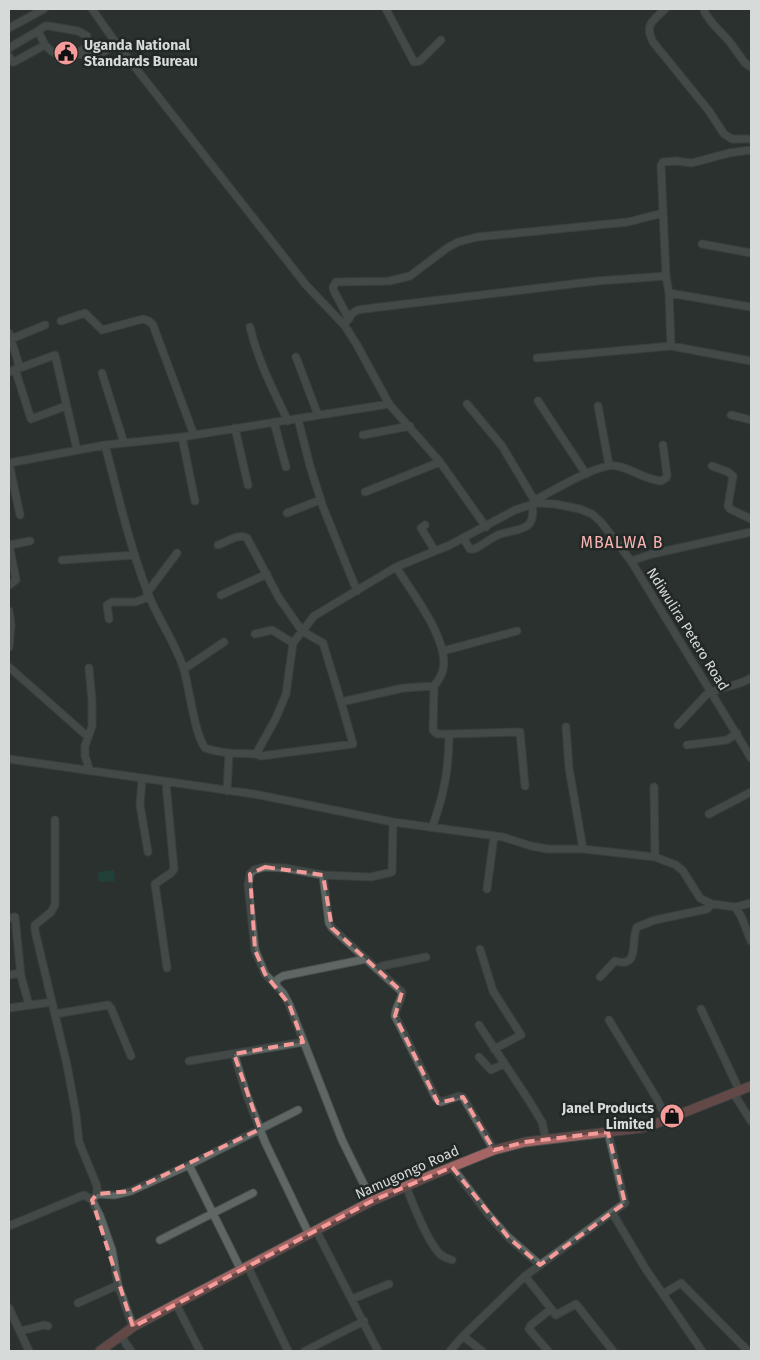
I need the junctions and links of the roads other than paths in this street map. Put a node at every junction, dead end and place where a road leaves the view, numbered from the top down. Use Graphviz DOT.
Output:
graph roads {
  1 [pos="44,9"];
  2 [pos="92,9"];
  3 [pos="386,9"];
  4 [pos="665,9"];
  5 [pos="704,9"];
  6 [pos="9,28"];
  7 [pos="38,32"];
  8 [pos="441,40"];
  9 [pos="88,42"];
  10 [pos="116,43"];
  11 [pos="45,45"];
  12 [pos="9,48"];
  13 [pos="76,54"];
  14 [pos="9,56"];
  15 [pos="99,56"];
  16 [pos="751,67"];
  17 [pos="751,139"];
  18 [pos="751,150"];
  19 [pos="663,214"];
  20 [pos="702,244"];
  21 [pos="751,253"];
  22 [pos="666,276"];
  23 [pos="669,293"];
  24 [pos="751,307"];
  25 [pos="349,319"];
  26 [pos="61,321"];
  27 [pos="45,326"];
  28 [pos="345,326"];
  29 [pos="250,327"];
  30 [pos="10,336"];
  31 [pos="671,346"];
  32 [pos="296,357"];
  33 [pos="537,358"];
  34 [pos="751,361"];
  35 [pos="15,369"];
  36 [pos="102,374"];
  37 [pos="538,401"];
  38 [pos="389,404"];
  39 [pos="467,404"];
  40 [pos="66,406"];
  41 [pos="598,406"];
  42 [pos="318,415"];
  43 [pos="731,415"];
  44 [pos="298,419"];
  45 [pos="751,420"];
  46 [pos="288,421"];
  47 [pos="274,422"];
  48 [pos="410,426"];
  49 [pos="235,428"];
  50 [pos="194,435"];
  51 [pos="364,435"];
  52 [pos="182,437"];
  53 [pos="124,443"];
  54 [pos="105,445"];
  55 [pos="663,446"];
  56 [pos="77,450"];
  57 [pos="440,462"];
  58 [pos="9,463"];
  59 [pos="609,465"];
  60 [pos="712,466"];
  61 [pos="286,467"];
  62 [pos="586,474"];
  63 [pos="248,485"];
  64 [pos="365,492"];
  65 [pos="320,500"];
  66 [pos="195,501"];
  67 [pos="535,502"];
  68 [pos="287,513"];
  69 [pos="20,515"];
  70 [pos="751,519"];
  71 [pos="425,525"];
  72 [pos="486,527"];
  73 [pos="751,532"];
  74 [pos="463,538"];
  75 [pos="30,541"];
  76 [pos="9,544"];
  77 [pos="218,545"];
  78 [pos="435,551"];
  79 [pos="177,554"];
  80 [pos="135,555"];
  81 [pos="62,560"];
  82 [pos="631,561"];
  83 [pos="396,567"];
  84 [pos="267,574"];
  85 [pos="9,585"];
  86 [pos="357,592"];
  87 [pos="148,595"];
  88 [pos="221,595"];
  89 [pos="9,611"];
  90 [pos="109,619"];
  91 [pos="302,631"];
  92 [pos="517,631"];
  93 [pos="254,634"];
  94 [pos="224,642"];
  95 [pos="293,643"];
  96 [pos="9,647"];
  97 [pos="443,651"];
  98 [pos="9,667"];
  99 [pos="89,668"];
  100 [pos="184,669"];
  101 [pos="751,678"];
  102 [pos="434,686"];
  103 [pos="711,691"];
  104 [pos="341,702"];
  105 [pos="678,725"];
  106 [pos="566,727"];
  107 [pos="737,733"];
  108 [pos="449,734"];
  109 [pos="87,736"];
  110 [pos="687,745"];
  111 [pos="229,753"];
  112 [pos="256,754"];
  113 [pos="751,758"];
  114 [pos="9,759"];
  115 [pos="90,771"];
  116 [pos="142,779"];
  117 [pos="166,783"];
  118 [pos="525,786"];
  119 [pos="654,787"];
  120 [pos="227,791"];
  121 [pos="751,792"];
  122 [pos="709,814"];
  123 [pos="55,820"];
  124 [pos="393,822"];
  125 [pos="432,828"];
  126 [pos="494,836"];
  127 [pos="583,849"];
  128 [pos="148,852"];
  129 [pos="655,857"];
  130 [pos="324,875"];
  131 [pos="487,889"];
  132 [pos="751,902"];
  133 [pos="712,904"];
  134 [pos="735,907"];
  135 [pos="9,918"];
  136 [pos="751,941"];
  137 [pos="480,949"];
  138 [pos="426,957"];
  139 [pos="366,959"];
  140 [pos="167,968"];
  141 [pos="377,969"];
  142 [pos="21,973"];
  143 [pos="9,975"];
  144 [pos="600,978"];
  145 [pos="275,985"];
  146 [pos="52,1002"];
  147 [pos="29,1005"];
  148 [pos="9,1008"];
  149 [pos="701,1009"];
  150 [pos="55,1014"];
  151 [pos="609,1020"];
  152 [pos="479,1025"];
  153 [pos="303,1042"];
  154 [pos="494,1049"];
  155 [pos="234,1054"];
  156 [pos="132,1056"];
  157 [pos="478,1057"];
  158 [pos="189,1061"];
  159 [pos="504,1064"];
  160 [pos="751,1086"];
  161 [pos="737,1093"];
  162 [pos="298,1110"];
  163 [pos="667,1120"];
  164 [pos="751,1121"];
  165 [pos="260,1129"];
  166 [pos="608,1132"];
  167 [pos="546,1140"];
  168 [pos="494,1150"];
  169 [pos="190,1165"];
  170 [pos="452,1167"];
  171 [pos="406,1186"];
  172 [pos="253,1193"];
  173 [pos="95,1197"];
  174 [pos="372,1201"];
  175 [pos="213,1214"];
  176 [pos="613,1214"];
  177 [pos="9,1226"];
  178 [pos="313,1232"];
  179 [pos="160,1240"];
  180 [pos="452,1260"];
  181 [pos="540,1265"];
  182 [pos="244,1268"];
  183 [pos="525,1276"];
  184 [pos="389,1284"];
  185 [pos="118,1285"];
  186 [pos="663,1294"];
  187 [pos="352,1299"];
  188 [pos="78,1303"];
  189 [pos="176,1304"];
  190 [pos="9,1308"];
  191 [pos="551,1309"];
  192 [pos="364,1321"];
  193 [pos="48,1326"];
  194 [pos="134,1327"];
  195 [pos="20,1332"];
  196 [pos="121,1336"];
  197 [pos="463,1336"];
  198 [pos="29,1351"];
  199 [pos="100,1351"];
  200 [pos="132,1351"];
  201 [pos="200,1351"];
  202 [pos="288,1351"];
  203 [pos="305,1351"];
  204 [pos="378,1351"];
  205 [pos="450,1351"];
  206 [pos="482,1351"];
  207 [pos="548,1351"];
  208 [pos="612,1351"];
  209 [pos="702,1351"];
  210 [pos="748,1351"];
  1 -- 6 [label="street"];
  2 -- 10 [label="street"];
  3 -- 8 [label="street"];
  4 -- 17 [label="street"];
  5 -- 16 [label="street"];
  7 -- 9 [label="street"];
  7 -- 11 [label="street"];
  7 -- 12 [label="street"];
  9 -- 13 [label="street"];
  9 -- 15 [label="street"];
  10 -- 15 [label="street"];
  10 -- 28 [label="street"];
  11 -- 13 [label="street"];
  11 -- 14 [label="street"];
  13 -- 15 [label="street"];
  18 -- 19 [label="street"];
  19 -- 22 [label="street"];
  19 -- 25 [label="street"];
  20 -- 21 [label="street"];
  22 -- 23 [label="street"];
  22 -- 25 [label="street"];
  23 -- 24 [label="street"];
  23 -- 31 [label="street"];
  25 -- 28 [label="street"];
  26 -- 50 [label="street"];
  27 -- 30 [label="street"];
  28 -- 38 [label="street"];
  29 -- 46 [label="street"];
  30 -- 35 [label="street"];
  31 -- 33 [label="street"];
  31 -- 34 [label="street"];
  32 -- 42 [label="street"];
  35 -- 40 [label="street"];
  35 -- 40 [label="street"];
  36 -- 53 [label="street"];
  37 -- 62 [label="street"];
  38 -- 42 [label="street"];
  38 -- 48 [label="street"];
  39 -- 67 [label="street"];
  40 -- 56 [label="street"];
  41 -- 59 [label="street"];
  42 -- 44 [label="street"];
  43 -- 45 [label="street"];
  44 -- 46 [label="street"];
  44 -- 65 [label="street"];
  46 -- 47 [label="street"];
  47 -- 49 [label="street"];
  47 -- 61 [label="street"];
  48 -- 51 [label="street"];
  48 -- 57 [label="street"];
  49 -- 50 [label="street"];
  49 -- 63 [label="street"];
  50 -- 52 [label="street"];
  52 -- 53 [label="street"];
  52 -- 66 [label="street"];
  53 -- 54 [label="street"];
  54 -- 56 [label="street"];
  54 -- 80 [label="street"];
  55 -- 59 [label="street"];
  56 -- 58 [label="street"];
  57 -- 64 [label="street"];
  57 -- 72 [label="street"];
  58 -- 69 [label="street"];
  59 -- 62 [label="street"];
  60 -- 70 [label="street"];
  62 -- 67 [label="street"];
  65 -- 68 [label="street"];
  65 -- 86 [label="street"];
  67 -- 72 [label="street, Ndiwulira Petero Road"];
  67 -- 74 [label="street"];
  67 -- 82 [label="street, Ndiwulira Petero Road"];
  71 -- 78 [label="street"];
  72 -- 74 [label="street, Ndiwulira Petero Road"];
  73 -- 82 [label="street"];
  74 -- 78 [label="street, Ndiwulira Petero Road"];
  75 -- 76 [label="street"];
  76 -- 85 [label="street"];
  77 -- 84 [label="street"];
  78 -- 83 [label="street, Ndiwulira Petero Road"];
  79 -- 87 [label="street"];
  80 -- 81 [label="street"];
  80 -- 87 [label="street"];
  82 -- 103 [label="street, Ndiwulira Petero Road"];
  83 -- 86 [label="street, Ndiwulira Petero Road"];
  83 -- 97 [label="street"];
  84 -- 88 [label="street"];
  84 -- 91 [label="street"];
  86 -- 91 [label="street, Ndiwulira Petero Road"];
  87 -- 90 [label="street"];
  87 -- 100 [label="street"];
  89 -- 96 [label="street"];
  91 -- 95 [label="street, Ndiwulira Petero Road"];
  91 -- 104 [label="street"];
  92 -- 97 [label="street"];
  93 -- 95 [label="street"];
  94 -- 100 [label="street"];
  95 -- 112 [label="street"];
  97 -- 102 [label="street"];
  98 -- 109 [label="street"];
  99 -- 109 [label="street"];
  100 -- 111 [label="street"];
  101 -- 103 [label="street"];
  102 -- 104 [label="street"];
  102 -- 108 [label="street"];
  103 -- 105 [label="street"];
  103 -- 107 [label="street, Ndiwulira Petero Road"];
  104 -- 112 [label="street"];
  106 -- 127 [label="street"];
  107 -- 110 [label="street"];
  107 -- 113 [label="street, Ndiwulira Petero Road"];
  108 -- 118 [label="street"];
  108 -- 125 [label="street"];
  109 -- 115 [label="street"];
  111 -- 112 [label="street"];
  111 -- 120 [label="street"];
  114 -- 115 [label="street"];
  115 -- 116 [label="street"];
  116 -- 117 [label="street"];
  116 -- 128 [label="street"];
  117 -- 120 [label="street"];
  117 -- 140 [label="street"];
  119 -- 129 [label="street"];
  120 -- 124 [label="street"];
  121 -- 122 [label="street"];
  123 -- 146 [label="street"];
  124 -- 125 [label="street"];
  124 -- 130 [label="street"];
  125 -- 126 [label="street"];
  126 -- 127 [label="street"];
  126 -- 131 [label="street"];
  127 -- 129 [label="street"];
  129 -- 133 [label="street"];
  130 -- 139 [label="street"];
  130 -- 145 [label="street"];
  132 -- 134 [label="street"];
  133 -- 134 [label="street"];
  133 -- 144 [label="street"];
  134 -- 136 [label="street"];
  135 -- 142 [label="street"];
  137 -- 154 [label="street"];
  138 -- 141 [label="street"];
  139 -- 141 [label="street"];
  139 -- 145 [label="street"];
  141 -- 168 [label="street"];
  142 -- 143 [label="street"];
  142 -- 147 [label="street"];
  145 -- 153 [label="street"];
  146 -- 147 [label="street"];
  146 -- 150 [label="street"];
  147 -- 148 [label="street"];
  149 -- 161 [label="street"];
  150 -- 156 [label="street"];
  150 -- 173 [label="street"];
  151 -- 163 [label="street"];
  152 -- 154 [label="street"];
  153 -- 155 [label="street"];
  153 -- 174 [label="street"];
  154 -- 159 [label="street"];
  155 -- 158 [label="street"];
  155 -- 165 [label="street"];
  157 -- 159 [label="street"];
  159 -- 167 [label="street"];
  160 -- 161 [label="main road, Namugongo Road"];
  161 -- 163 [label="main road, Namugongo Road"];
  161 -- 164 [label="street"];
  162 -- 165 [label="street"];
  163 -- 166 [label="main road, Namugongo Road"];
  165 -- 169 [label="street"];
  165 -- 178 [label="street"];
  166 -- 167 [label="main road, Namugongo Road"];
  166 -- 176 [label="street"];
  167 -- 168 [label="main road, Namugongo Road"];
  168 -- 170 [label="main road, Namugongo Road"];
  169 -- 173 [label="street"];
  169 -- 175 [label="street"];
  170 -- 171 [label="main road, Namugongo Road"];
  170 -- 181 [label="street"];
  171 -- 174 [label="main road, Namugongo Road"];
  171 -- 180 [label="street"];
  172 -- 175 [label="street"];
  173 -- 177 [label="street"];
  173 -- 185 [label="street"];
  174 -- 178 [label="main road, Namugongo Road"];
  175 -- 179 [label="street"];
  175 -- 182 [label="street"];
  176 -- 181 [label="street"];
  176 -- 186 [label="street"];
  178 -- 182 [label="main road, Namugongo Road"];
  178 -- 187 [label="street"];
  181 -- 183 [label="street"];
  182 -- 189 [label="main road, Namugongo Road"];
  182 -- 202 [label="street"];
  183 -- 191 [label="street"];
  183 -- 197 [label="street"];
  184 -- 187 [label="street"];
  185 -- 188 [label="street"];
  185 -- 194 [label="street"];
  186 -- 209 [label="street"];
  186 -- 210 [label="street"];
  187 -- 192 [label="street"];
  189 -- 194 [label="main road, Namugongo Road"];
  189 -- 201 [label="street"];
  190 -- 195 [label="street"];
  191 -- 207 [label="street"];
  191 -- 208 [label="street"];
  192 -- 203 [label="street"];
  192 -- 204 [label="street"];
  193 -- 195 [label="street"];
  194 -- 196 [label="main road, Namugongo Road"];
  195 -- 198 [label="street"];
  196 -- 199 [label="main road, Namugongo Road"];
  196 -- 200 [label="street"];
  197 -- 205 [label="street"];
  197 -- 206 [label="street"];
}
